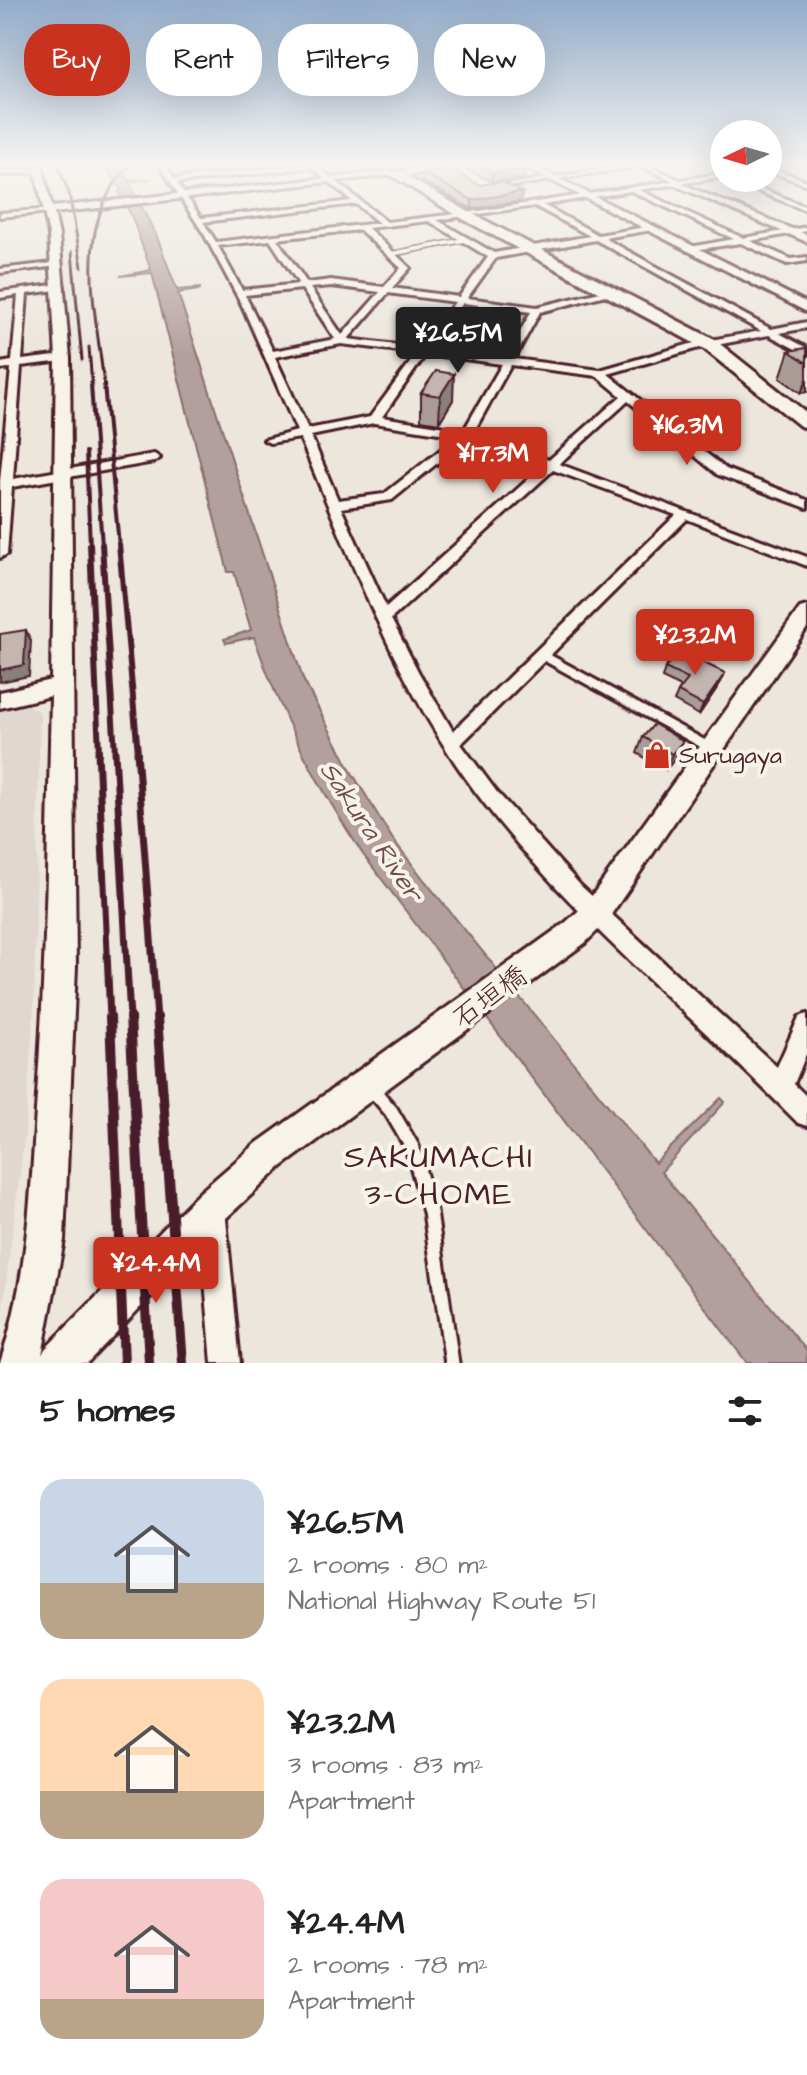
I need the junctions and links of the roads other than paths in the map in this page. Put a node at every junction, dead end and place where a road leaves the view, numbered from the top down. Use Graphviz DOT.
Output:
graph roads {
  1 [pos="53,230"];
  2 [pos="205,230"];
  3 [pos="349,230"];
  4 [pos="365,230"];
  5 [pos="447,230"];
  6 [pos="493,230"];
  7 [pos="583,230"];
  8 [pos="640,230"];
  9 [pos="652,230"];
  10 [pos="720,230"];
  11 [pos="785,230"];
  12 [pos="804,230"];
  13 [pos="790,232"];
  14 [pos="596,237"];
  15 [pos="273,238"];
  16 [pos="807,239"];
  17 [pos="464,240"];
  18 [pos="742,240"];
  19 [pos="215,244"];
  20 [pos="529,248"];
  21 [pos="690,249"];
  22 [pos="391,254"];
  23 [pos="493,256"];
  24 [pos="807,259"];
  25 [pos="0,271"];
  26 [pos="59,276"];
  27 [pos="302,285"];
  28 [pos="386,290"];
  29 [pos="23,292"];
  30 [pos="613,292"];
  31 [pos="238,293"];
  32 [pos="0,295"];
  33 [pos="460,300"];
  34 [pos="807,308"];
  35 [pos="537,310"];
  36 [pos="807,325"];
  37 [pos="770,332"];
  38 [pos="341,341"];
  39 [pos="709,344"];
  40 [pos="807,352"];
  41 [pos="421,354"];
  42 [pos="270,355"];
  43 [pos="63,358"];
  44 [pos="509,363"];
  45 [pos="17,364"];
  46 [pos="0,366"];
  47 [pos="600,373"];
  48 [pos="627,396"];
  49 [pos="374,420"];
  50 [pos="807,422"];
  51 [pos="305,434"];
  52 [pos="467,434"];
  53 [pos="270,440"];
  54 [pos="154,458"];
  55 [pos="554,465"];
  56 [pos="63,474"];
  57 [pos="3,485"];
  58 [pos="807,504"];
  59 [pos="333,505"];
  60 [pos="685,514"];
  61 [pos="0,554"];
  62 [pos="807,562"];
  63 [pos="807,613"];
  64 [pos="382,619"];
  65 [pos="800,637"];
  66 [pos="542,655"];
  67 [pos="63,685"];
  68 [pos="0,700"];
  69 [pos="451,743"];
  70 [pos="712,749"];
  71 [pos="585,923"];
  72 [pos="807,1025"];
  73 [pos="367,1084"];
  74 [pos="781,1087"];
  75 [pos="807,1114"];
  76 [pos="212,1206"];
  77 [pos="20,1363"];
  78 [pos="59,1363"];
  79 [pos="226,1363"];
  80 [pos="452,1363"];
  1 -- 26 [label="street"];
  2 -- 19 [label="street"];
  3 -- 15 [label="street"];
  4 -- 22 [label="street"];
  5 -- 17 [label="street"];
  6 -- 20 [label="highway"];
  7 -- 14 [label="street"];
  8 -- 14 [label="street"];
  9 -- 21 [label="street"];
  10 -- 18 [label="street"];
  11 -- 13 [label="street"];
  12 -- 13 [label="street"];
  13 -- 16 [label="street"];
  13 -- 18 [label="street"];
  14 -- 20 [label="street"];
  14 -- 37 [label="street"];
  15 -- 19 [label="street"];
  15 -- 27 [label="street"];
  17 -- 22 [label="lane"];
  17 -- 23 [label="street"];
  18 -- 21 [label="street"];
  18 -- 24 [label="street"];
  19 -- 31 [label="street"];
  20 -- 23 [label="street"];
  20 -- 30 [label="highway"];
  21 -- 34 [label="street"];
  22 -- 28 [label="street"];
  23 -- 33 [label="street"];
  25 -- 26 [label="street"];
  26 -- 29 [label="street"];
  26 -- 43 [label="street"];
  27 -- 28 [label="street"];
  27 -- 31 [label="street"];
  27 -- 38 [label="street"];
  28 -- 33 [label="street"];
  28 -- 38 [label="street"];
  29 -- 32 [label="street"];
  29 -- 45 [label="street"];
  30 -- 35 [label="street"];
  30 -- 39 [label="highway"];
  31 -- 42 [label="street"];
  33 -- 35 [label="street"];
  33 -- 41 [label="street"];
  35 -- 44 [label="street"];
  36 -- 37 [label="street"];
  37 -- 39 [label="street"];
  37 -- 40 [label="street"];
  38 -- 41 [label="street"];
  38 -- 42 [label="street"];
  39 -- 47 [label="street"];
  39 -- 50 [label="highway"];
  41 -- 44 [label="street"];
  41 -- 49 [label="street"];
  42 -- 51 [label="street"];
  43 -- 45 [label="street"];
  43 -- 56 [label="street"];
  44 -- 47 [label="street"];
  44 -- 52 [label="street"];
  45 -- 46 [label="street"];
  45 -- 57 [label="street"];
  47 -- 48 [label="street"];
  48 -- 55 [label="street"];
  48 -- 58 [label="street"];
  49 -- 51 [label="street"];
  49 -- 52 [label="street"];
  51 -- 53 [label="street"];
  51 -- 59 [label="street"];
  52 -- 55 [label="street"];
  52 -- 59 [label="street"];
  54 -- 56 [label="street"];
  55 -- 60 [label="street"];
  55 -- 64 [label="street"];
  56 -- 57 [label="street"];
  56 -- 67 [label="street"];
  57 -- 61 [label="street"];
  59 -- 64 [label="street"];
  60 -- 62 [label="street"];
  60 -- 66 [label="street"];
  63 -- 65 [label="street, 石垣橋"];
  64 -- 69 [label="street"];
  65 -- 70 [label="street, 石垣橋"];
  66 -- 69 [label="street"];
  66 -- 70 [label="lane"];
  67 -- 68 [label="street"];
  67 -- 77 [label="street"];
  69 -- 71 [label="street"];
  70 -- 71 [label="street, 石垣橋"];
  71 -- 73 [label="street, 石垣橋"];
  71 -- 74 [label="street"];
  72 -- 74 [label="street"];
  73 -- 76 [label="street, 石垣橋"];
  73 -- 80 [label="lane"];
  74 -- 75 [label="street"];
  76 -- 78 [label="street, 石垣橋"];
  76 -- 79 [label="street"];
}
